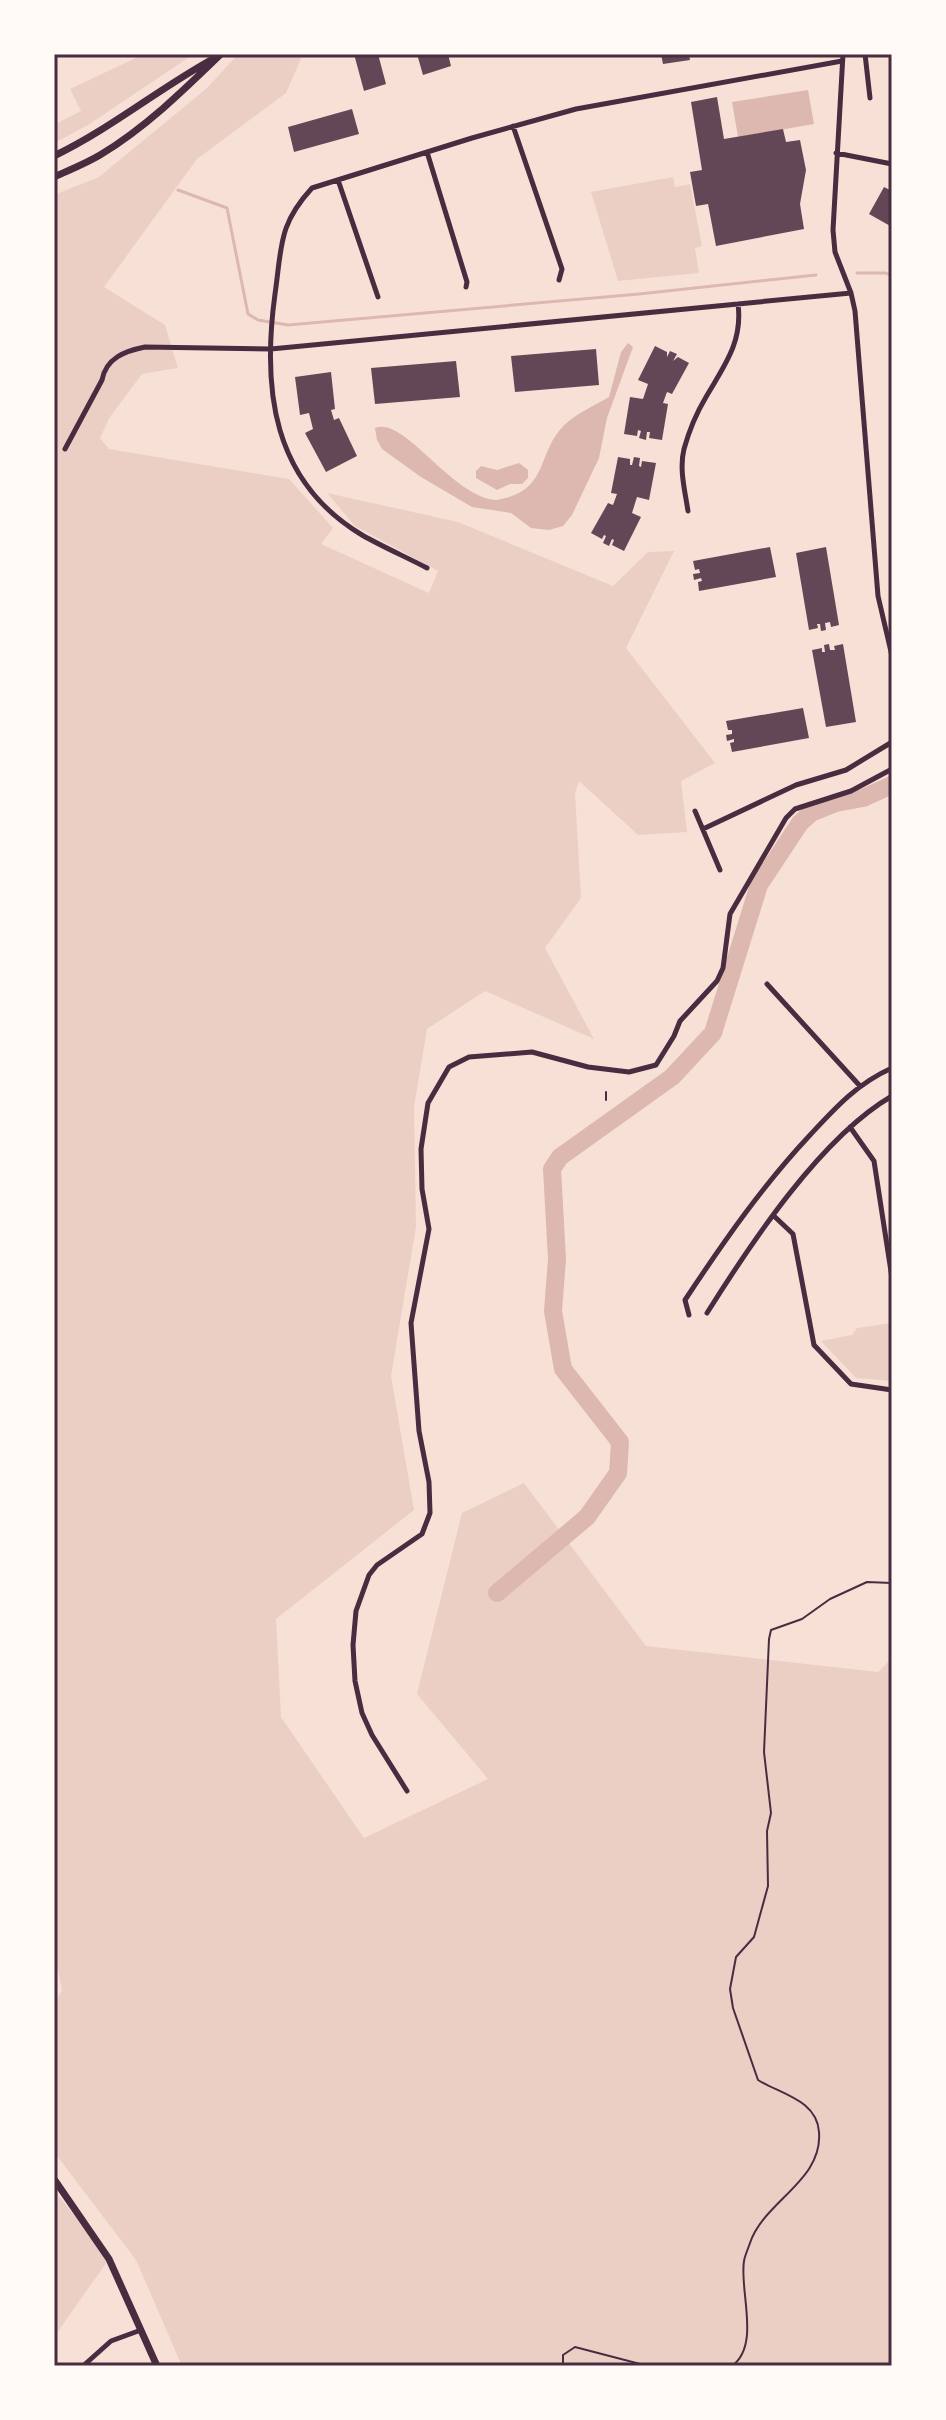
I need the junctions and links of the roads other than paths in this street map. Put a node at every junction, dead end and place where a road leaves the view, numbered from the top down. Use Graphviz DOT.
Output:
graph roads {
  1 [pos="865,54"];
  2 [pos="220,55"];
  3 [pos="842,58"];
  4 [pos="870,98"];
  5 [pos="513,126"];
  6 [pos="427,152"];
  7 [pos="836,153"];
  8 [pos="54,156"];
  9 [pos="892,164"];
  10 [pos="54,177"];
  11 [pos="338,180"];
  12 [pos="559,280"];
  13 [pos="466,287"];
  14 [pos="851,293"];
  15 [pos="378,297"];
  16 [pos="738,304"];
  17 [pos="271,349"];
  18 [pos="65,449"];
  19 [pos="688,511"];
  20 [pos="427,568"];
  21 [pos="892,656"];
  22 [pos="892,742"];
  23 [pos="892,769"];
  24 [pos="695,811"];
  25 [pos="703,829"];
  26 [pos="720,870"];
  27 [pos="767,984"];
  28 [pos="892,1068"];
  29 [pos="860,1086"];
  30 [pos="892,1096"];
  31 [pos="850,1127"];
  32 [pos="774,1216"];
  33 [pos="892,1278"];
  34 [pos="707,1313"];
  35 [pos="689,1315"];
  36 [pos="892,1390"];
  37 [pos="407,1791"];
  38 [pos="54,2179"];
  39 [pos="142,2330"];
  40 [pos="83,2366"];
  41 [pos="157,2366"];
  1 -- 4 [label="street"];
  2 -- 8 [label="main road"];
  2 -- 10 [label="main road"];
  3 -- 5 [label="street"];
  3 -- 7 [label="street"];
  5 -- 6 [label="street"];
  5 -- 12 [label="street"];
  6 -- 11 [label="street"];
  6 -- 13 [label="street"];
  7 -- 9 [label="street"];
  7 -- 14 [label="street"];
  11 -- 15 [label="street"];
  11 -- 17 [label="street"];
  14 -- 16 [label="street"];
  14 -- 21 [label="street"];
  16 -- 17 [label="street"];
  16 -- 19 [label="street"];
  17 -- 18 [label="street"];
  17 -- 20 [label="street"];
  22 -- 25 [label="street"];
  23 -- 37 [label="street"];
  24 -- 25 [label="street"];
  25 -- 26 [label="street"];
  27 -- 29 [label="street"];
  28 -- 29 [label="street"];
  29 -- 35 [label="street"];
  30 -- 31 [label="street"];
  31 -- 32 [label="street"];
  31 -- 33 [label="street"];
  32 -- 34 [label="street"];
  32 -- 36 [label="street"];
  38 -- 39 [label="main road"];
  39 -- 40 [label="street"];
  39 -- 41 [label="main road"];
}
